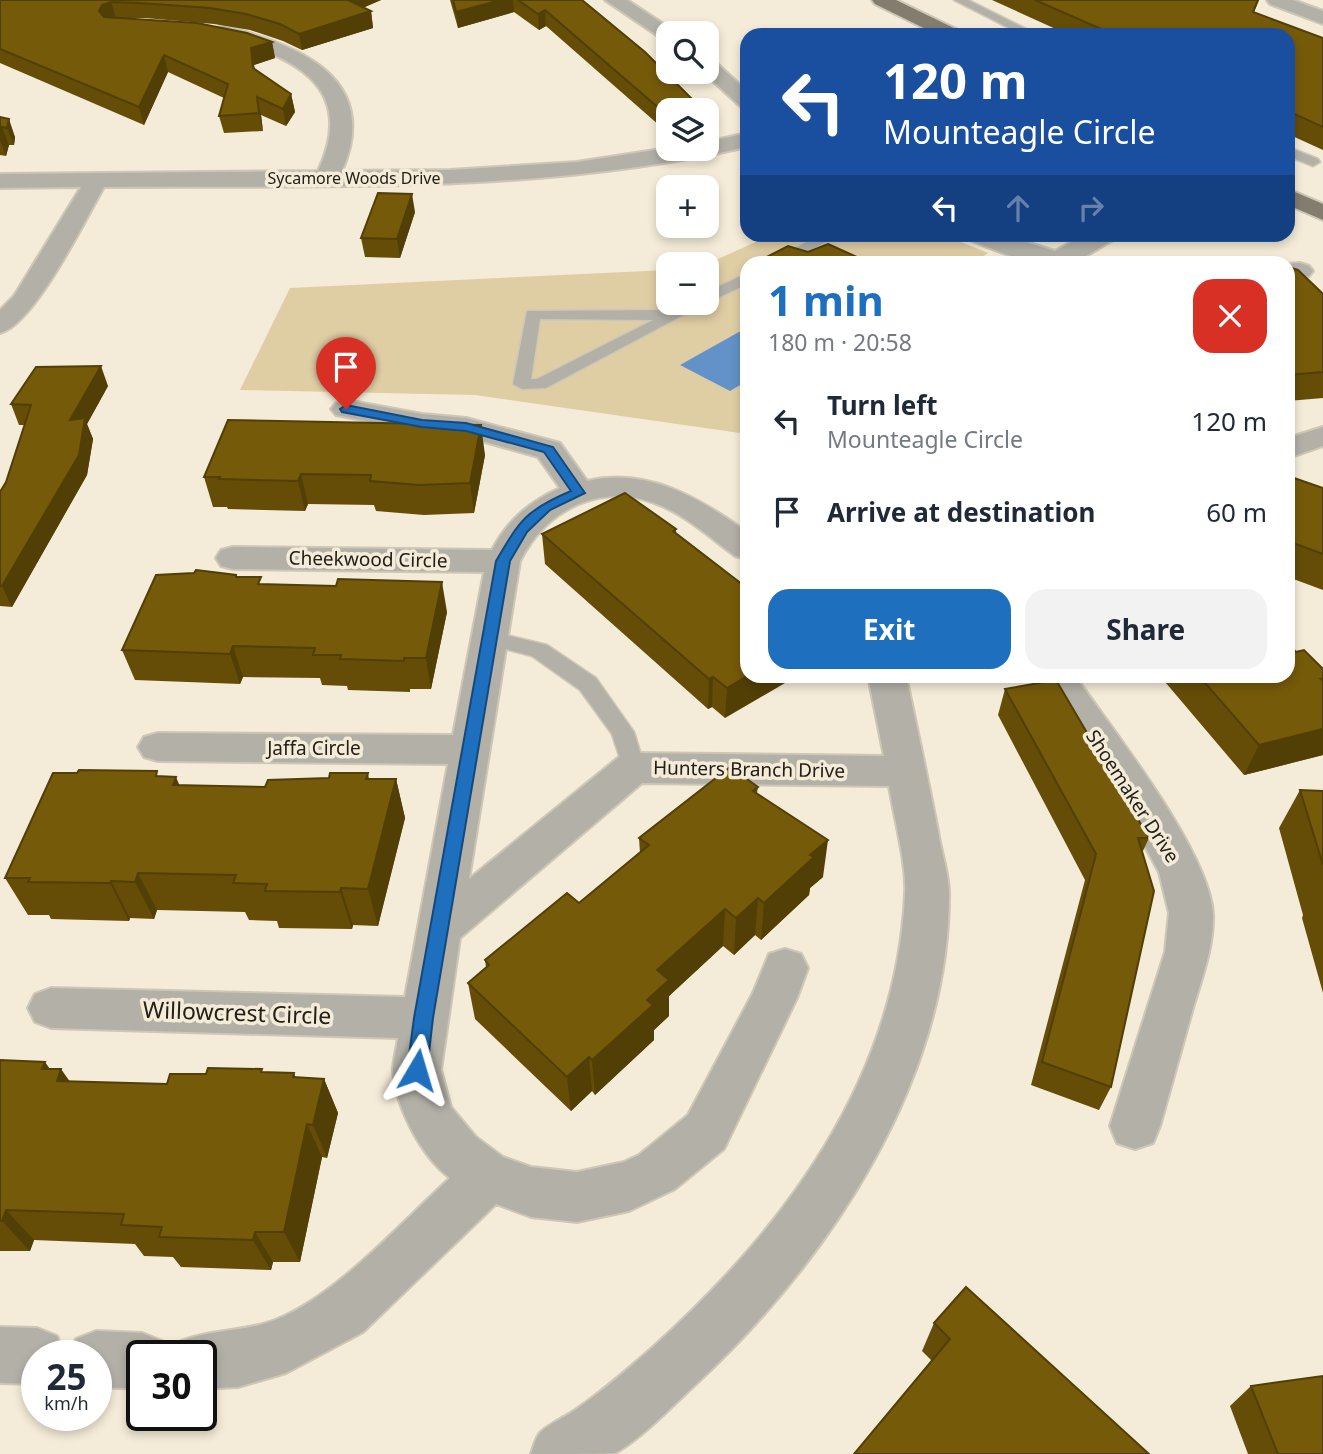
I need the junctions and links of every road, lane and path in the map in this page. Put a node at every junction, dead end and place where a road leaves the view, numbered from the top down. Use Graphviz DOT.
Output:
graph roads {
  1 [pos="614,0"];
  2 [pos="881,0"];
  3 [pos="959,0"];
  4 [pos="1276,0"];
  5 [pos="1323,18"];
  6 [pos="656,26"];
  7 [pos="939,28"];
  8 [pos="1017,28"];
  9 [pos="204,29"];
  10 [pos="719,76"];
  11 [pos="740,96"];
  12 [pos="740,142"];
  13 [pos="719,146"];
  14 [pos="1295,154"];
  15 [pos="656,158"];
  16 [pos="1312,162"];
  17 [pos="327,178"];
  18 [pos="97,180"];
  19 [pos="0,181"];
  20 [pos="1295,200"];
  21 [pos="1323,212"];
  22 [pos="817,242"];
  23 [pos="1091,242"];
  24 [pos="1018,244"];
  25 [pos="790,256"];
  26 [pos="1044,256"];
  27 [pos="1064,256"];
  28 [pos="740,282"];
  29 [pos="719,292"];
  30 [pos="674,315"];
  31 [pos="0,325"];
  32 [pos="346,409"];
  33 [pos="1323,436"];
  34 [pos="1295,446"];
  35 [pos="1295,459"];
  36 [pos="1323,469"];
  37 [pos="579,493"];
  38 [pos="740,543"];
  39 [pos="233,558"];
  40 [pos="503,561"];
  41 [pos="490,638"];
  42 [pos="888,683"];
  43 [pos="1061,683"];
  44 [pos="158,747"];
  45 [pos="470,750"];
  46 [pos="633,768"];
  47 [pos="907,771"];
  48 [pos="439,929"];
  49 [pos="785,968"];
  50 [pos="51,1008"];
  51 [pos="424,1018"];
  52 [pos="1135,1126"];
  53 [pos="488,1177"];
  54 [pos="0,1355"];
  55 [pos="21,1356"];
  56 [pos="217,1360"];
  57 [pos="560,1454"];
  1 -- 6 [label="street"];
  2 -- 7 [label="main road"];
  3 -- 8 [label="lane"];
  4 -- 5 [label="street"];
  9 -- 17 [label="street"];
  10 -- 11 [label="street"];
  12 -- 13 [label="street, Sycamore Woods Drive"];
  14 -- 16 [label="lane"];
  15 -- 17 [label="street, Sycamore Woods Drive"];
  17 -- 18 [label="street, Sycamore Woods Drive"];
  18 -- 19 [label="street, Sycamore Woods Drive"];
  18 -- 31 [label="street"];
  20 -- 21 [label="main road"];
  22 -- 25 [label="lane"];
  23 -- 27 [label="street"];
  24 -- 26 [label="street"];
  28 -- 29 [label="lane"];
  30 -- 30 [label="lane"];
  32 -- 37 [label="street"];
  33 -- 34 [label="street"];
  35 -- 36 [label="street"];
  37 -- 38 [label="street"];
  37 -- 40 [label="street"];
  39 -- 40 [label="street, Cheekwood Circle"];
  40 -- 41 [label="street"];
  41 -- 45 [label="street"];
  41 -- 46 [label="lane"];
  42 -- 47 [label="street"];
  43 -- 52 [label="street, Shoemaker Drive"];
  44 -- 45 [label="street, Jaffa Circle"];
  45 -- 48 [label="street"];
  46 -- 47 [label="street, Hunters Branch Drive"];
  46 -- 48 [label="street, Hunters Branch Drive"];
  47 -- 57 [label="street"];
  48 -- 51 [label="street"];
  49 -- 53 [label="street"];
  50 -- 51 [label="street, Willowcrest Circle"];
  51 -- 53 [label="street"];
  53 -- 56 [label="street"];
  54 -- 55 [label="street"];
}
